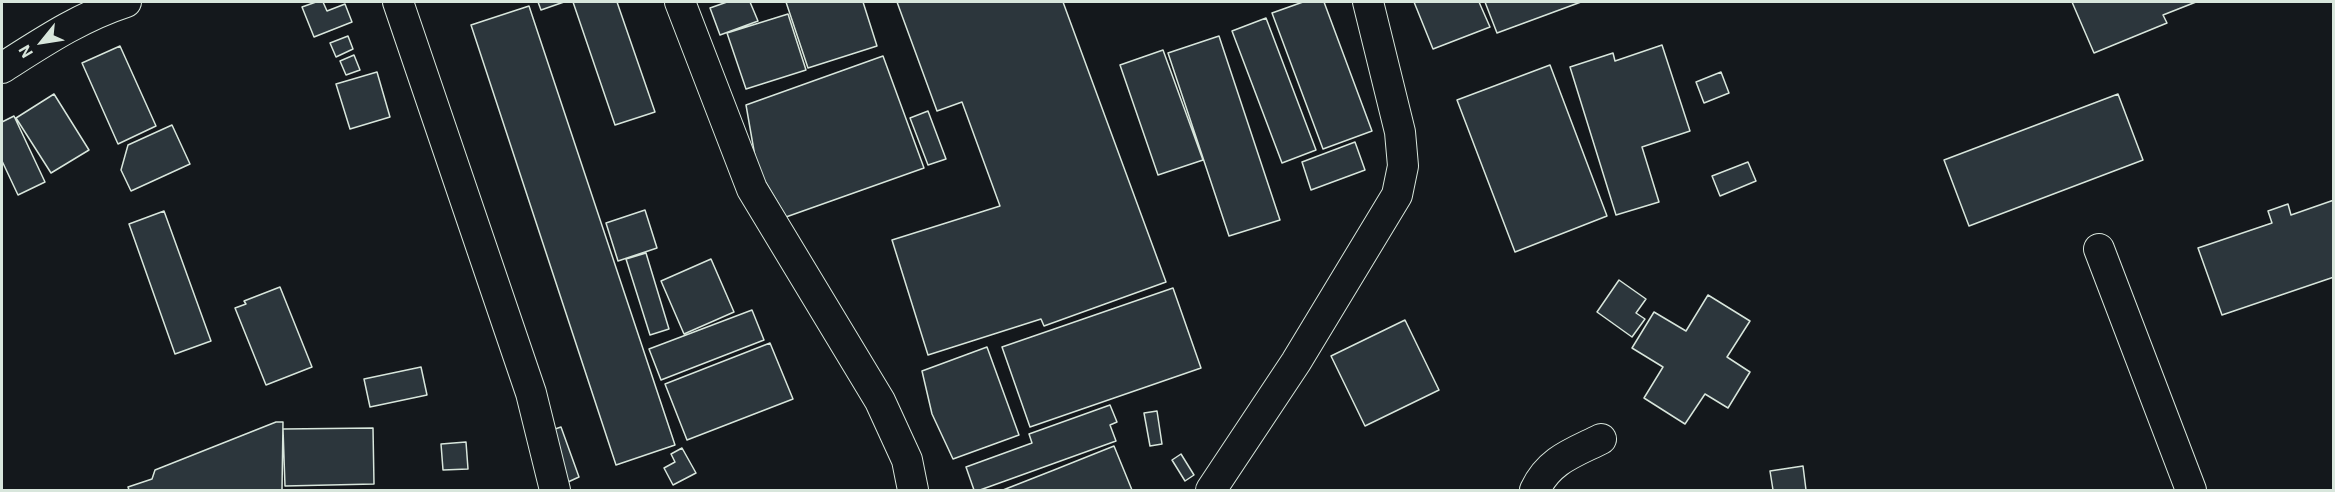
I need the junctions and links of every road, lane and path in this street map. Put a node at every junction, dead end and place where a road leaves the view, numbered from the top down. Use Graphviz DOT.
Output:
graph roads {
  1 [pos="126,2"];
  2 [pos="398,2"];
  3 [pos="680,2"];
  4 [pos="1368,2"];
  5 [pos="2,68"];
  6 [pos="2099,249"];
  7 [pos="1601,439"];
  8 [pos="555,490"];
  9 [pos="913,490"];
  10 [pos="1211,490"];
  11 [pos="1535,490"];
  12 [pos="2191,490"];
  1 -- 5 [label="street"];
  2 -- 8 [label="street"];
  3 -- 9 [label="street"];
  4 -- 10 [label="street"];
  6 -- 12 [label="street"];
  7 -- 11 [label="street"];
}
